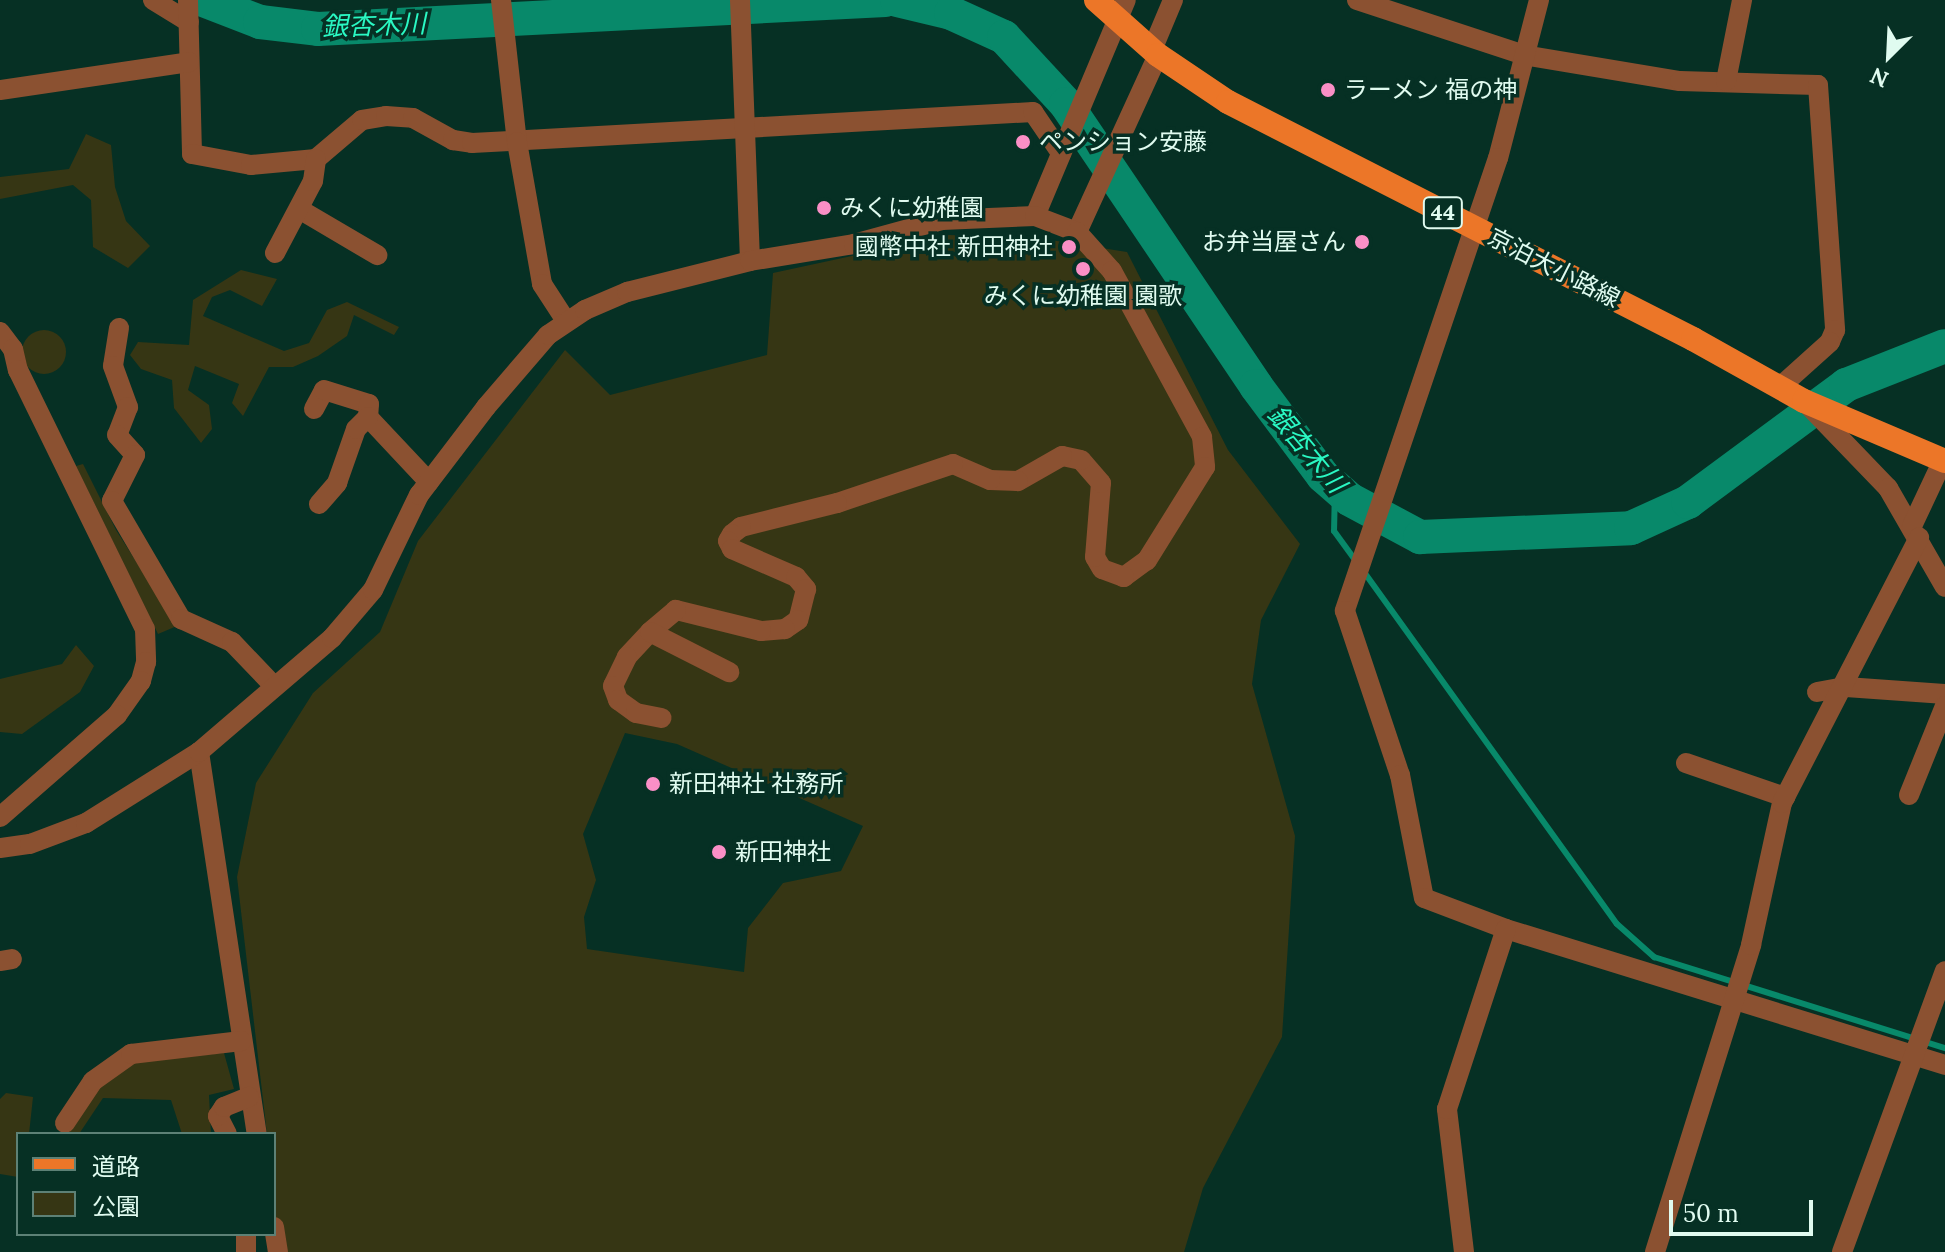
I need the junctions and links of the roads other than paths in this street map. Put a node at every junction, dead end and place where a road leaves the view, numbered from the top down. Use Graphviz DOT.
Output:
graph roads {
  1 [pos="153,0"];
  2 [pos="1096,0"];
  3 [pos="1173,0"];
  4 [pos="1357,0"];
  5 [pos="1539,0"];
  6 [pos="1742,0"];
  7 [pos="502,3"];
  8 [pos="740,10"];
  9 [pos="1121,10"];
  10 [pos="188,12"];
  11 [pos="1155,53"];
  12 [pos="1524,55"];
  13 [pos="189,62"];
  14 [pos="1726,81"];
  15 [pos="0,90"];
  16 [pos="746,129"];
  17 [pos="517,142"];
  18 [pos="1062,150"];
  19 [pos="316,159"];
  20 [pos="299,209"];
  21 [pos="1035,216"];
  22 [pos="1475,229"];
  23 [pos="1077,232"];
  24 [pos="275,253"];
  25 [pos="377,255"];
  26 [pos="750,261"];
  27 [pos="566,321"];
  28 [pos="119,328"];
  29 [pos="0,332"];
  30 [pos="1792,395"];
  31 [pos="314,409"];
  32 [pos="368,417"];
  33 [pos="1833,418"];
  34 [pos="1944,460"];
  35 [pos="429,482"];
  36 [pos="319,504"];
  37 [pos="1916,532"];
  38 [pos="1945,587"];
  39 [pos="650,632"];
  40 [pos="729,672"];
  41 [pos="274,686"];
  42 [pos="1846,687"];
  43 [pos="1817,692"];
  44 [pos="1945,694"];
  45 [pos="1945,706"];
  46 [pos="662,718"];
  47 [pos="199,752"];
  48 [pos="1686,763"];
  49 [pos="1909,795"];
  50 [pos="1785,797"];
  51 [pos="0,817"];
  52 [pos="0,848"];
  53 [pos="1506,929"];
  54 [pos="1945,971"];
  55 [pos="1735,996"];
  56 [pos="241,1041"];
  57 [pos="1914,1056"];
  58 [pos="1945,1065"];
  59 [pos="249,1097"];
  60 [pos="65,1123"];
  61 [pos="226,1132"];
  62 [pos="257,1132"];
  63 [pos="1464,1252"];
  64 [pos="1655,1252"];
  65 [pos="1842,1252"];
  1 -- 10 [label="street"];
  2 -- 9 [label="main road, 京泊大小路線 / 44"];
  3 -- 11 [label="street"];
  4 -- 12 [label="street"];
  5 -- 12 [label="street"];
  6 -- 14 [label="street"];
  7 -- 17 [label="street"];
  8 -- 16 [label="street"];
  9 -- 11 [label="main road, 京泊大小路線 / 44"];
  9 -- 18 [label="street"];
  10 -- 13 [label="street"];
  11 -- 22 [label="main road, 京泊大小路線 / 44"];
  11 -- 23 [label="street"];
  12 -- 14 [label="street"];
  12 -- 22 [label="street"];
  13 -- 15 [label="street"];
  13 -- 19 [label="street"];
  14 -- 30 [label="street"];
  16 -- 17 [label="street"];
  16 -- 18 [label="street"];
  16 -- 26 [label="street"];
  17 -- 19 [label="street"];
  17 -- 27 [label="street"];
  18 -- 21 [label="street"];
  19 -- 20 [label="street"];
  20 -- 24 [label="street"];
  20 -- 25 [label="street"];
  21 -- 23 [label="street"];
  21 -- 26 [label="street"];
  22 -- 30 [label="main road, 京泊大小路線 / 44"];
  22 -- 53 [label="street"];
  23 -- 39 [label="street"];
  26 -- 27 [label="street"];
  27 -- 35 [label="street"];
  28 -- 41 [label="street"];
  29 -- 51 [label="street"];
  30 -- 33 [label="main road, 京泊大小路線 / 44"];
  31 -- 32 [label="street"];
  32 -- 35 [label="street"];
  32 -- 36 [label="street"];
  33 -- 34 [label="main road, 京泊大小路線 / 44"];
  33 -- 37 [label="street"];
  34 -- 37 [label="street"];
  35 -- 41 [label="street"];
  37 -- 38 [label="street"];
  37 -- 42 [label="street"];
  39 -- 40 [label="street"];
  39 -- 46 [label="street"];
  41 -- 47 [label="street"];
  42 -- 43 [label="street"];
  42 -- 44 [label="street"];
  42 -- 50 [label="street"];
  45 -- 49 [label="street"];
  47 -- 52 [label="street"];
  47 -- 56 [label="street"];
  48 -- 50 [label="street"];
  50 -- 55 [label="street"];
  53 -- 55 [label="street"];
  53 -- 63 [label="street"];
  54 -- 57 [label="street"];
  55 -- 57 [label="street"];
  55 -- 64 [label="street"];
  56 -- 59 [label="street"];
  56 -- 60 [label="street"];
  57 -- 58 [label="street"];
  57 -- 65 [label="street"];
  59 -- 61 [label="street"];
  59 -- 62 [label="street"];
}
